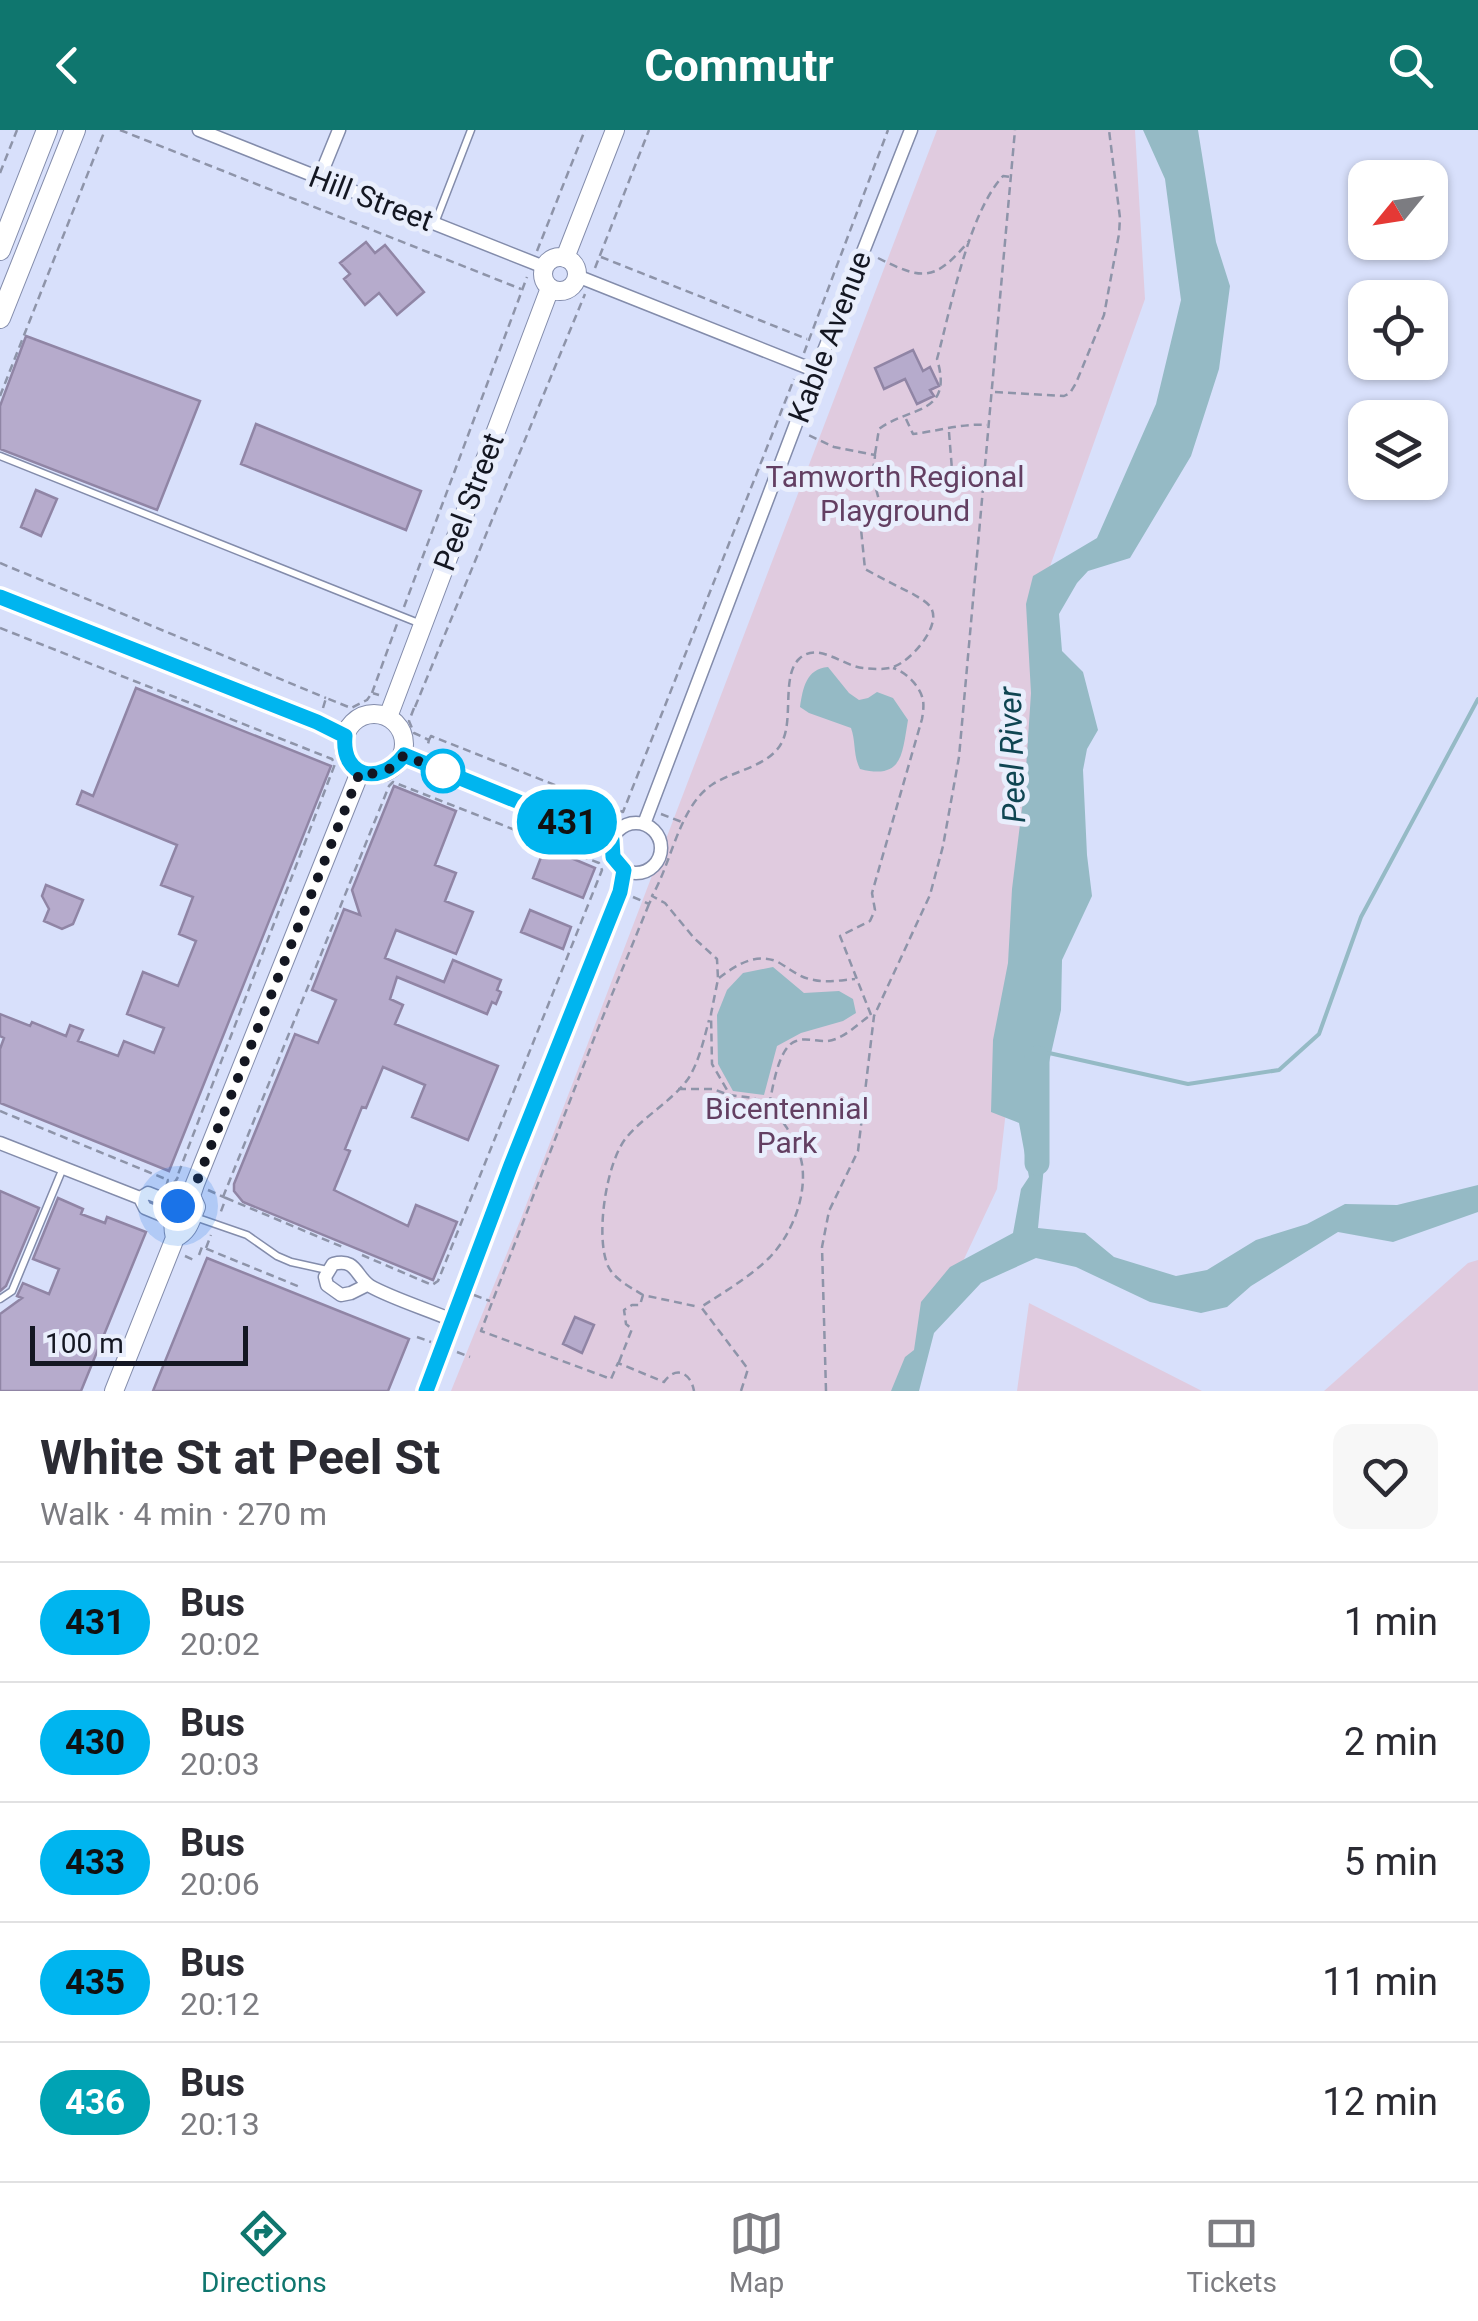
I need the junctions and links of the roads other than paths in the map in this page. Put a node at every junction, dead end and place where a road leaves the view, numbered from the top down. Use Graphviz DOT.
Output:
graph roads {
  1 [pos="47,130"];
  2 [pos="74,130"];
  3 [pos="199,130"];
  4 [pos="339,130"];
  5 [pos="471,130"];
  6 [pos="615,130"];
  7 [pos="911,130"];
  8 [pos="320,179"];
  9 [pos="435,224"];
  10 [pos="0,250"];
  11 [pos="566,258"];
  12 [pos="538,265"];
  13 [pos="583,278"];
  14 [pos="550,288"];
  15 [pos="0,318"];
  16 [pos="816,371"];
  17 [pos="0,456"];
  18 [pos="0,597"];
  19 [pos="422,624"];
  20 [pos="388,717"];
  21 [pos="345,736"];
  22 [pos="404,755"];
  23 [pos="360,772"];
  24 [pos="644,824"];
  25 [pos="612,840"];
  26 [pos="624,870"];
  27 [pos="0,1143"];
  28 [pos="64,1167"];
  29 [pos="181,1213"];
  30 [pos="327,1270"];
  31 [pos="368,1285"];
  32 [pos="0,1300"];
  33 [pos="452,1320"];
  34 [pos="114,1391"];
  35 [pos="426,1391"];
  1 -- 10 [label="main road"];
  2 -- 15 [label="main road"];
  3 -- 8 [label="street, Hill Street"];
  4 -- 8 [label="street"];
  5 -- 9 [label="lane"];
  6 -- 11 [label="main road"];
  7 -- 16 [label="street, Kable Avenue"];
  8 -- 9 [label="street, Hill Street"];
  9 -- 12 [label="street, Hill Street"];
  11 -- 12 [label="main road"];
  11 -- 13 [label="main road"];
  12 -- 14 [label="main road"];
  13 -- 14 [label="main road"];
  13 -- 16 [label="street"];
  14 -- 19 [label="main road, Peel Street"];
  16 -- 24 [label="street, Kable Avenue"];
  17 -- 19 [label="lane"];
  18 -- 21 [label="street"];
  19 -- 20 [label="main road, Peel Street"];
  20 -- 21 [label="main road"];
  20 -- 22 [label="main road"];
  21 -- 23 [label="main road"];
  22 -- 23 [label="main road"];
  22 -- 25 [label="street"];
  23 -- 29 [label="main road"];
  24 -- 25 [label="street"];
  24 -- 26 [label="street"];
  25 -- 26 [label="street"];
  26 -- 33 [label="street"];
  27 -- 28 [label="street"];
  28 -- 29 [label="street"];
  28 -- 32 [label="lane"];
  29 -- 30 [label="lane"];
  29 -- 34 [label="main road"];
  30 -- 31 [label="street"];
  30 -- 31 [label="street"];
  31 -- 33 [label="street"];
  33 -- 35 [label="street"];
}
